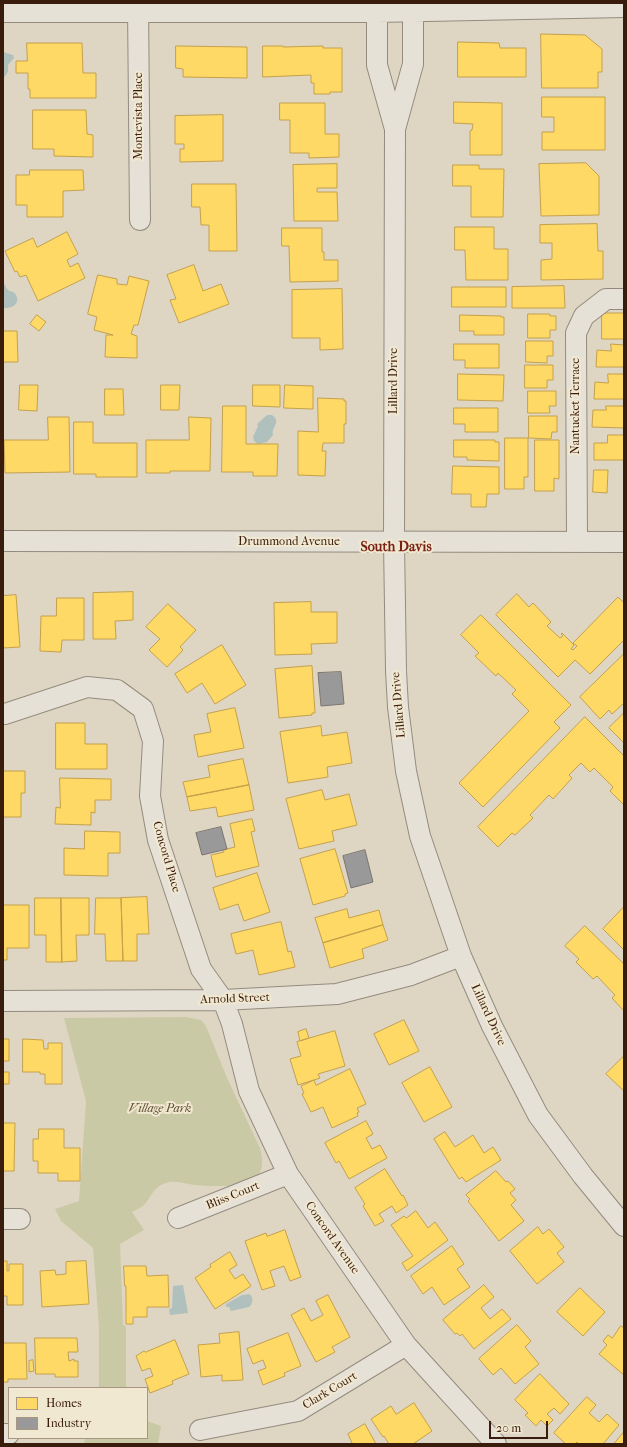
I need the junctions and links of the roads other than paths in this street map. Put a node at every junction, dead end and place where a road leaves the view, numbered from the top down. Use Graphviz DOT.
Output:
graph roads {
  1 [pos="377,7"];
  2 [pos="413,7"];
  3 [pos="624,7"];
  4 [pos="138,8"];
  5 [pos="3,12"];
  6 [pos="395,129"];
  7 [pos="140,220"];
  8 [pos="624,299"];
  9 [pos="3,541"];
  10 [pos="394,542"];
  11 [pos="577,542"];
  12 [pos="624,542"];
  13 [pos="5,714"];
  14 [pos="461,956"];
  15 [pos="224,1000"];
  16 [pos="3,1001"];
  17 [pos="288,1174"];
  18 [pos="178,1218"];
  19 [pos="624,1226"];
  20 [pos="406,1345"];
  21 [pos="200,1430"];
  22 [pos="496,1444"];
  1 -- 2 [label="street"];
  1 -- 4 [label="street"];
  1 -- 6 [label="street, Lillard Drive"];
  2 -- 3 [label="street"];
  2 -- 6 [label="street, Lillard Drive"];
  4 -- 5 [label="street"];
  4 -- 7 [label="street, Montevista Place"];
  6 -- 10 [label="street, Lillard Drive"];
  8 -- 11 [label="street, Nantucket Terrace"];
  9 -- 10 [label="street, Drummond Avenue"];
  10 -- 11 [label="street, Drummond Avenue"];
  10 -- 14 [label="street, Lillard Drive"];
  11 -- 12 [label="street, Drummond Avenue"];
  13 -- 15 [label="street, Concord Place"];
  14 -- 15 [label="street, Arnold Street"];
  14 -- 19 [label="street, Lillard Drive"];
  15 -- 16 [label="street, Arnold Street"];
  15 -- 17 [label="street, Concord Avenue"];
  17 -- 18 [label="street, Bliss Court"];
  17 -- 20 [label="street, Concord Avenue"];
  20 -- 21 [label="street, Clark Court"];
  20 -- 22 [label="street, Concord Avenue"];
}
